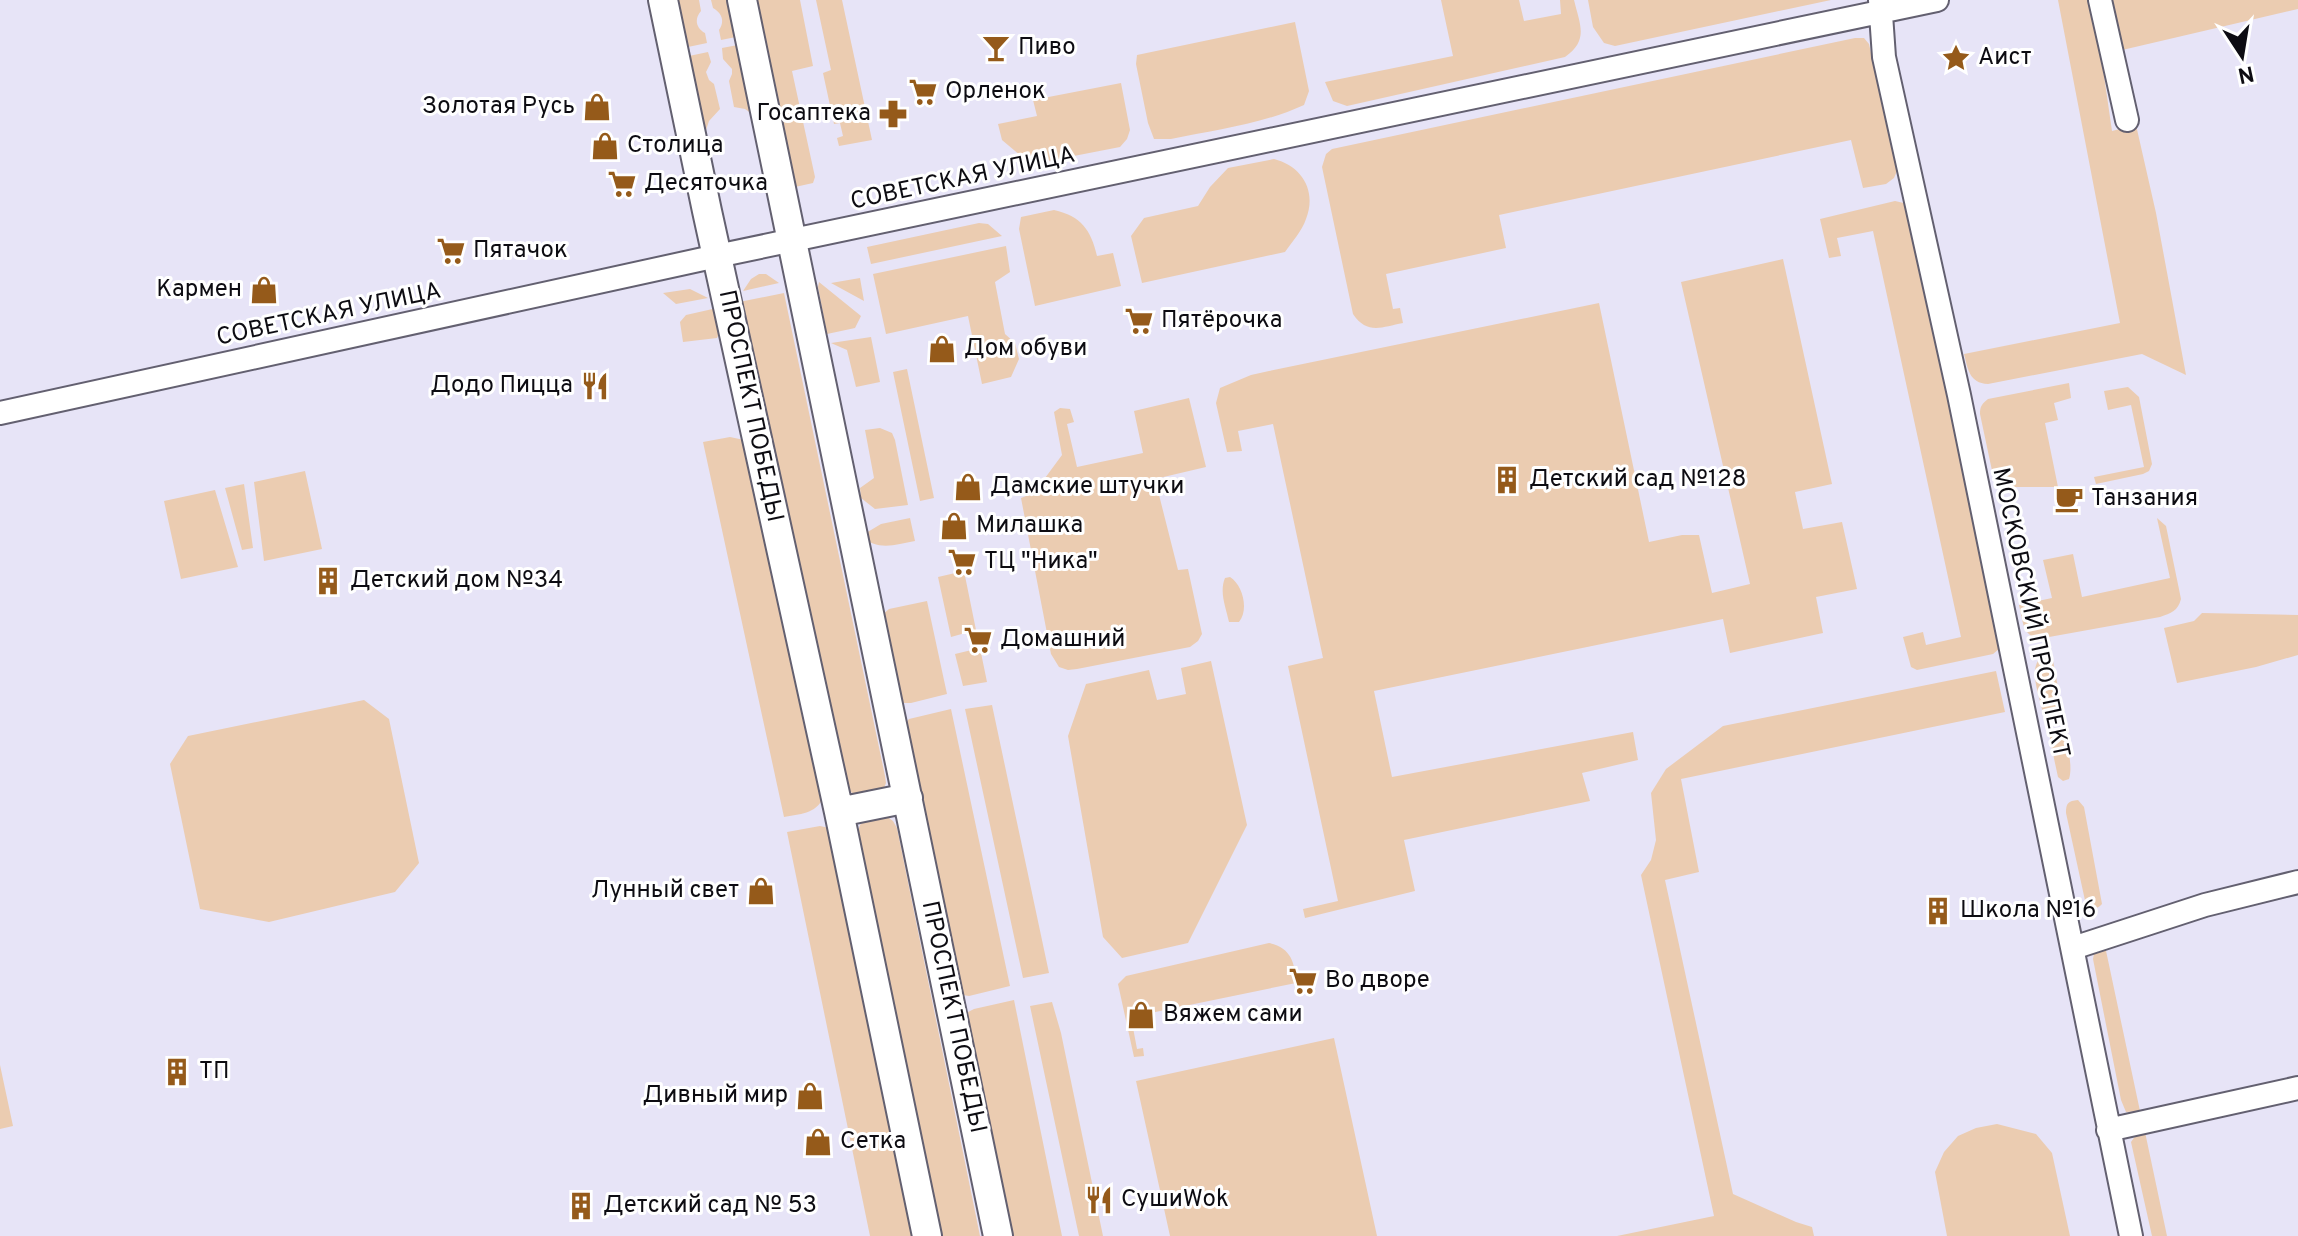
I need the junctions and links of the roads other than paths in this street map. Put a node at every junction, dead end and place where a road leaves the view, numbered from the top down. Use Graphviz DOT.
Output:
graph roads {
  1 [pos="663,0"];
  2 [pos="742,0"];
  3 [pos="1937,0"];
  4 [pos="2100,0"];
  5 [pos="1880,6"];
  6 [pos="2127,120"];
  7 [pos="793,241"];
  8 [pos="717,256"];
  9 [pos="0,413"];
  10 [pos="908,798"];
  11 [pos="839,812"];
  12 [pos="2298,882"];
  13 [pos="2073,948"];
  14 [pos="2298,1088"];
  15 [pos="2108,1130"];
  16 [pos="927,1236"];
  17 [pos="998,1236"];
  18 [pos="2131,1236"];
  1 -- 8 [label="main road, ПРОСПЕКТ ПОБЕДЫ"];
  2 -- 7 [label="main road, ПРОСПЕКТ ПОБЕДЫ"];
  3 -- 5 [label="street, СОВЕТСКАЯ УЛИЦА"];
  4 -- 6 [label="street"];
  5 -- 7 [label="street, СОВЕТСКАЯ УЛИЦА"];
  5 -- 13 [label="street, МОСКОВСКИЙ ПРОСПЕКТ"];
  7 -- 8 [label="street, СОВЕТСКАЯ УЛИЦА"];
  7 -- 10 [label="main road, ПРОСПЕКТ ПОБЕДЫ"];
  8 -- 9 [label="street, СОВЕТСКАЯ УЛИЦА"];
  8 -- 11 [label="main road, ПРОСПЕКТ ПОБЕДЫ"];
  10 -- 11 [label="main road"];
  10 -- 17 [label="main road, ПРОСПЕКТ ПОБЕДЫ"];
  11 -- 16 [label="main road, ПРОСПЕКТ ПОБЕДЫ"];
  12 -- 13 [label="street"];
  13 -- 15 [label="street, МОСКОВСКИЙ ПРОСПЕКТ"];
  14 -- 15 [label="street"];
  15 -- 18 [label="street, МОСКОВСКИЙ ПРОСПЕКТ"];
}
